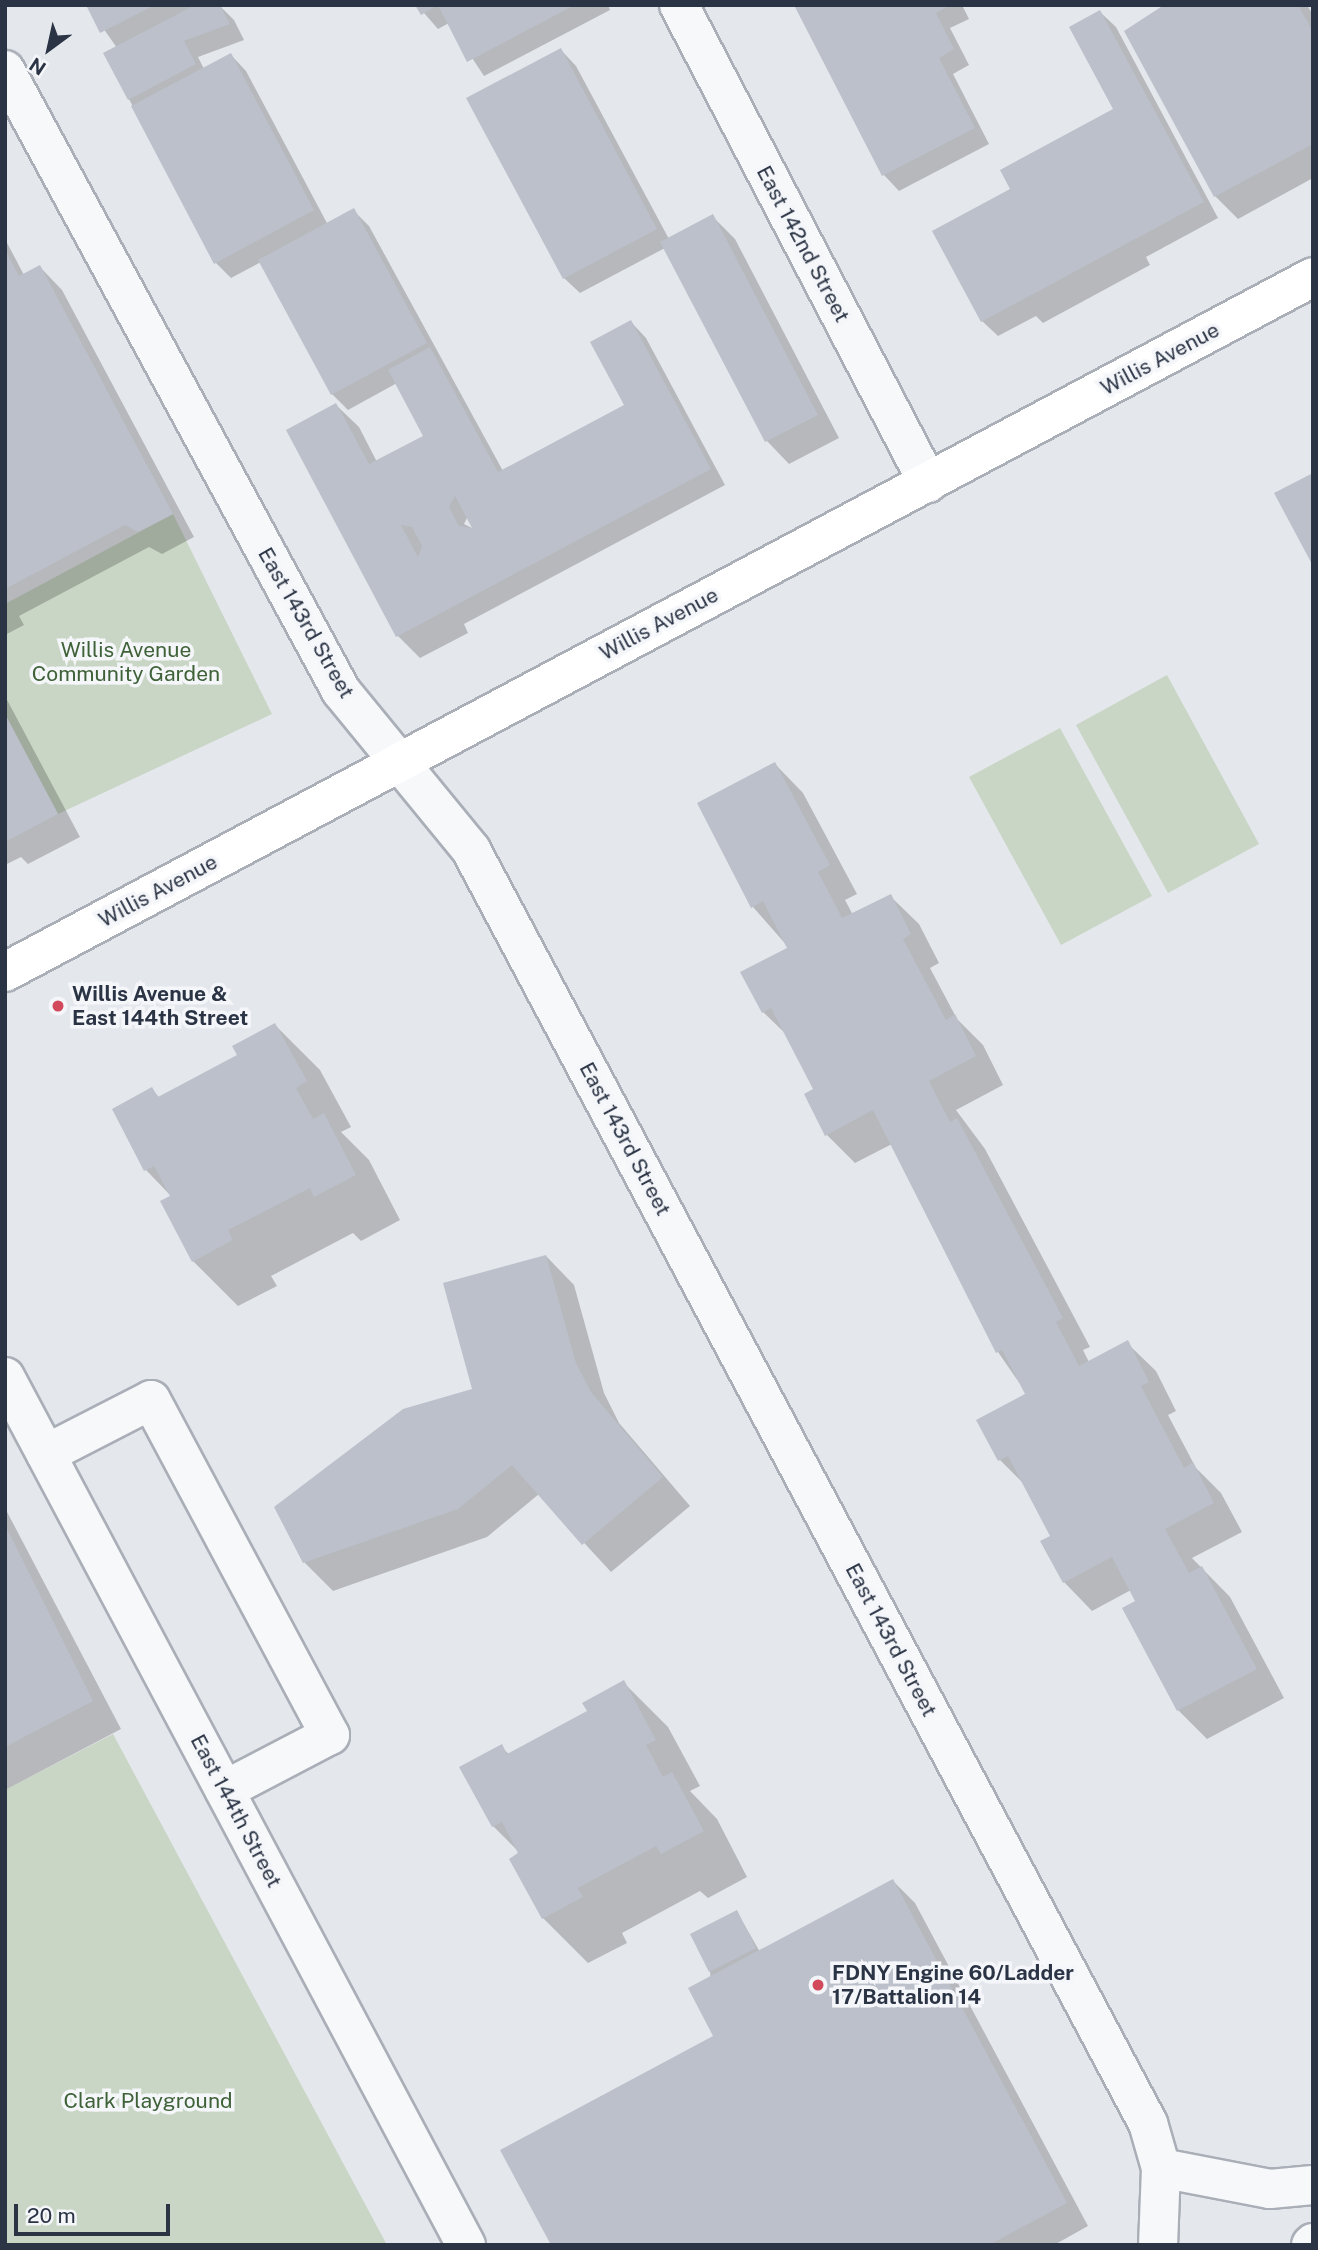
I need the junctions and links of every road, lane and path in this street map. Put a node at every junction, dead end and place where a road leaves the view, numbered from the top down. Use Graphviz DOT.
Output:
graph roads {
  1 [pos="679,5"];
  2 [pos="5,70"];
  3 [pos="1313,277"];
  4 [pos="928,483"];
  5 [pos="400,761"];
  6 [pos="5,972"];
  7 [pos="5,1377"];
  8 [pos="46,1454"];
  9 [pos="225,1790"];
  10 [pos="1161,2168"];
  11 [pos="1313,2185"];
  12 [pos="466,2245"];
  13 [pos="1158,2245"];
  1 -- 4 [label="street, East 142nd Street"];
  2 -- 5 [label="street, East 143rd Street"];
  3 -- 4 [label="main road, Willis Avenue"];
  4 -- 5 [label="main road, Willis Avenue"];
  5 -- 6 [label="main road, Willis Avenue"];
  5 -- 10 [label="street, East 143rd Street"];
  7 -- 8 [label="street, East 144th Street"];
  8 -- 9 [label="street, East 144th Street"];
  8 -- 9 [label="street"];
  9 -- 12 [label="street, East 144th Street"];
  10 -- 11 [label="street"];
  10 -- 13 [label="street, East 143rd Street"];
}
